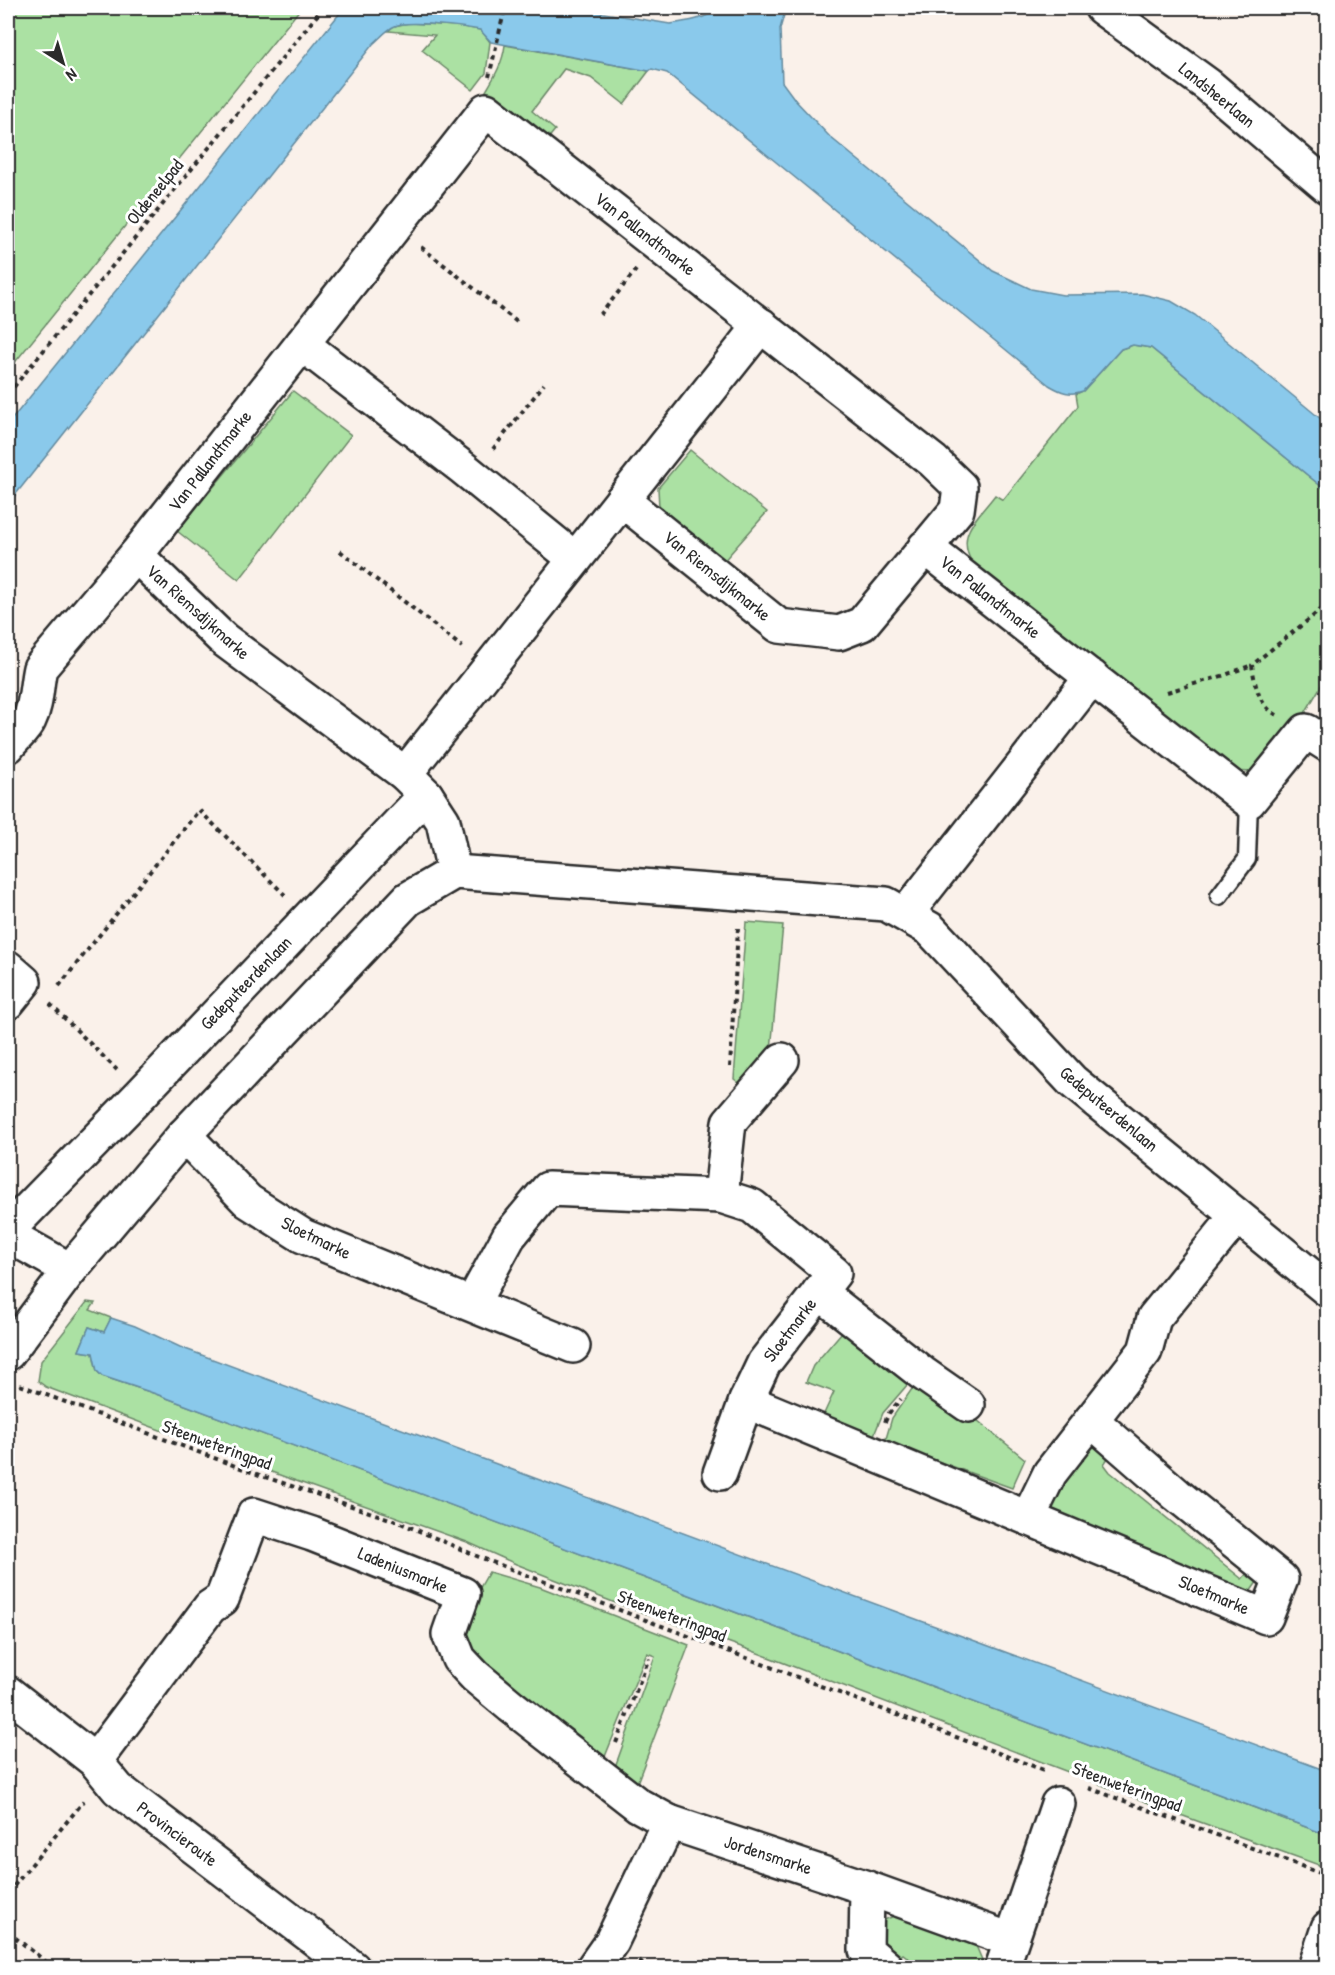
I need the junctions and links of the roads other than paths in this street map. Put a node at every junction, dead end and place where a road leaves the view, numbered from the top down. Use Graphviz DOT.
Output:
graph roads {
  1 [pos="1102,8"];
  2 [pos="1328,187"];
  3 [pos="761,326"];
  4 [pos="302,344"];
  5 [pos="622,500"];
  6 [pos="925,547"];
  7 [pos="136,555"];
  8 [pos="575,559"];
  9 [pos="1092,678"];
  10 [pos="1317,738"];
  11 [pos="8,746"];
  12 [pos="415,785"];
  13 [pos="1249,801"];
  14 [pos="454,872"];
  15 [pos="1219,896"];
  16 [pos="906,914"];
  17 [pos="782,1060"];
  18 [pos="184,1135"];
  19 [pos="721,1196"];
  20 [pos="1237,1216"];
  21 [pos="8,1230"];
  22 [pos="8,1235"];
  23 [pos="70,1270"];
  24 [pos="1325,1282"];
  25 [pos="819,1292"];
  26 [pos="472,1304"];
  27 [pos="573,1346"];
  28 [pos="8,1353"];
  29 [pos="747,1401"];
  30 [pos="968,1405"];
  31 [pos="1091,1420"];
  32 [pos="720,1473"];
  33 [pos="1028,1518"];
  34 [pos="8,1693"];
  35 [pos="101,1768"];
  36 [pos="1064,1788"];
  37 [pos="669,1822"];
  38 [pos="867,1888"];
  39 [pos="1328,1928"];
  40 [pos="1007,1954"];
  41 [pos="353,1968"];
  42 [pos="593,1968"];
  43 [pos="887,1968"];
  44 [pos="1315,1968"];
  1 -- 2 [label="street, Landsheerlaan"];
  3 -- 4 [label="street, Van Pallandtmarke"];
  3 -- 5 [label="street"];
  3 -- 6 [label="street, Van Pallandtmarke"];
  4 -- 7 [label="street, Van Pallandtmarke"];
  4 -- 8 [label="street"];
  5 -- 6 [label="street, Van Riemsdijkmarke"];
  5 -- 8 [label="street"];
  6 -- 9 [label="street, Van Pallandtmarke"];
  7 -- 11 [label="street, Van Pallandtmarke"];
  7 -- 12 [label="street, Van Riemsdijkmarke"];
  8 -- 12 [label="street"];
  9 -- 13 [label="street, Van Pallandtmarke"];
  9 -- 16 [label="street"];
  10 -- 13 [label="street"];
  12 -- 14 [label="street"];
  12 -- 21 [label="street, Gedeputeerdenlaan"];
  13 -- 15 [label="lane"];
  14 -- 16 [label="street, Gedeputeerdenlaan"];
  14 -- 18 [label="street"];
  16 -- 20 [label="street, Gedeputeerdenlaan"];
  17 -- 19 [label="street"];
  18 -- 23 [label="street"];
  18 -- 26 [label="street, Sloetmarke"];
  19 -- 25 [label="street, Sloetmarke"];
  19 -- 26 [label="street, Sloetmarke"];
  20 -- 24 [label="street, Gedeputeerdenlaan"];
  20 -- 31 [label="street"];
  22 -- 23 [label="street"];
  23 -- 28 [label="street"];
  25 -- 29 [label="street, Sloetmarke"];
  25 -- 30 [label="street, Sloetmarke"];
  26 -- 27 [label="street, Sloetmarke"];
  29 -- 32 [label="street, Sloetmarke"];
  29 -- 33 [label="street, Sloetmarke"];
  31 -- 33 [label="street"];
  31 -- 33 [label="street, Sloetmarke"];
  34 -- 35 [label="street, Provincieroute"];
  35 -- 37 [label="street, Ladeniusmarke"];
  35 -- 41 [label="street, Provincieroute"];
  36 -- 40 [label="street, Jordensmarke"];
  37 -- 38 [label="street, Jordensmarke"];
  37 -- 42 [label="street"];
  38 -- 40 [label="street, Jordensmarke"];
  38 -- 43 [label="street"];
  39 -- 44 [label="street"];
}
